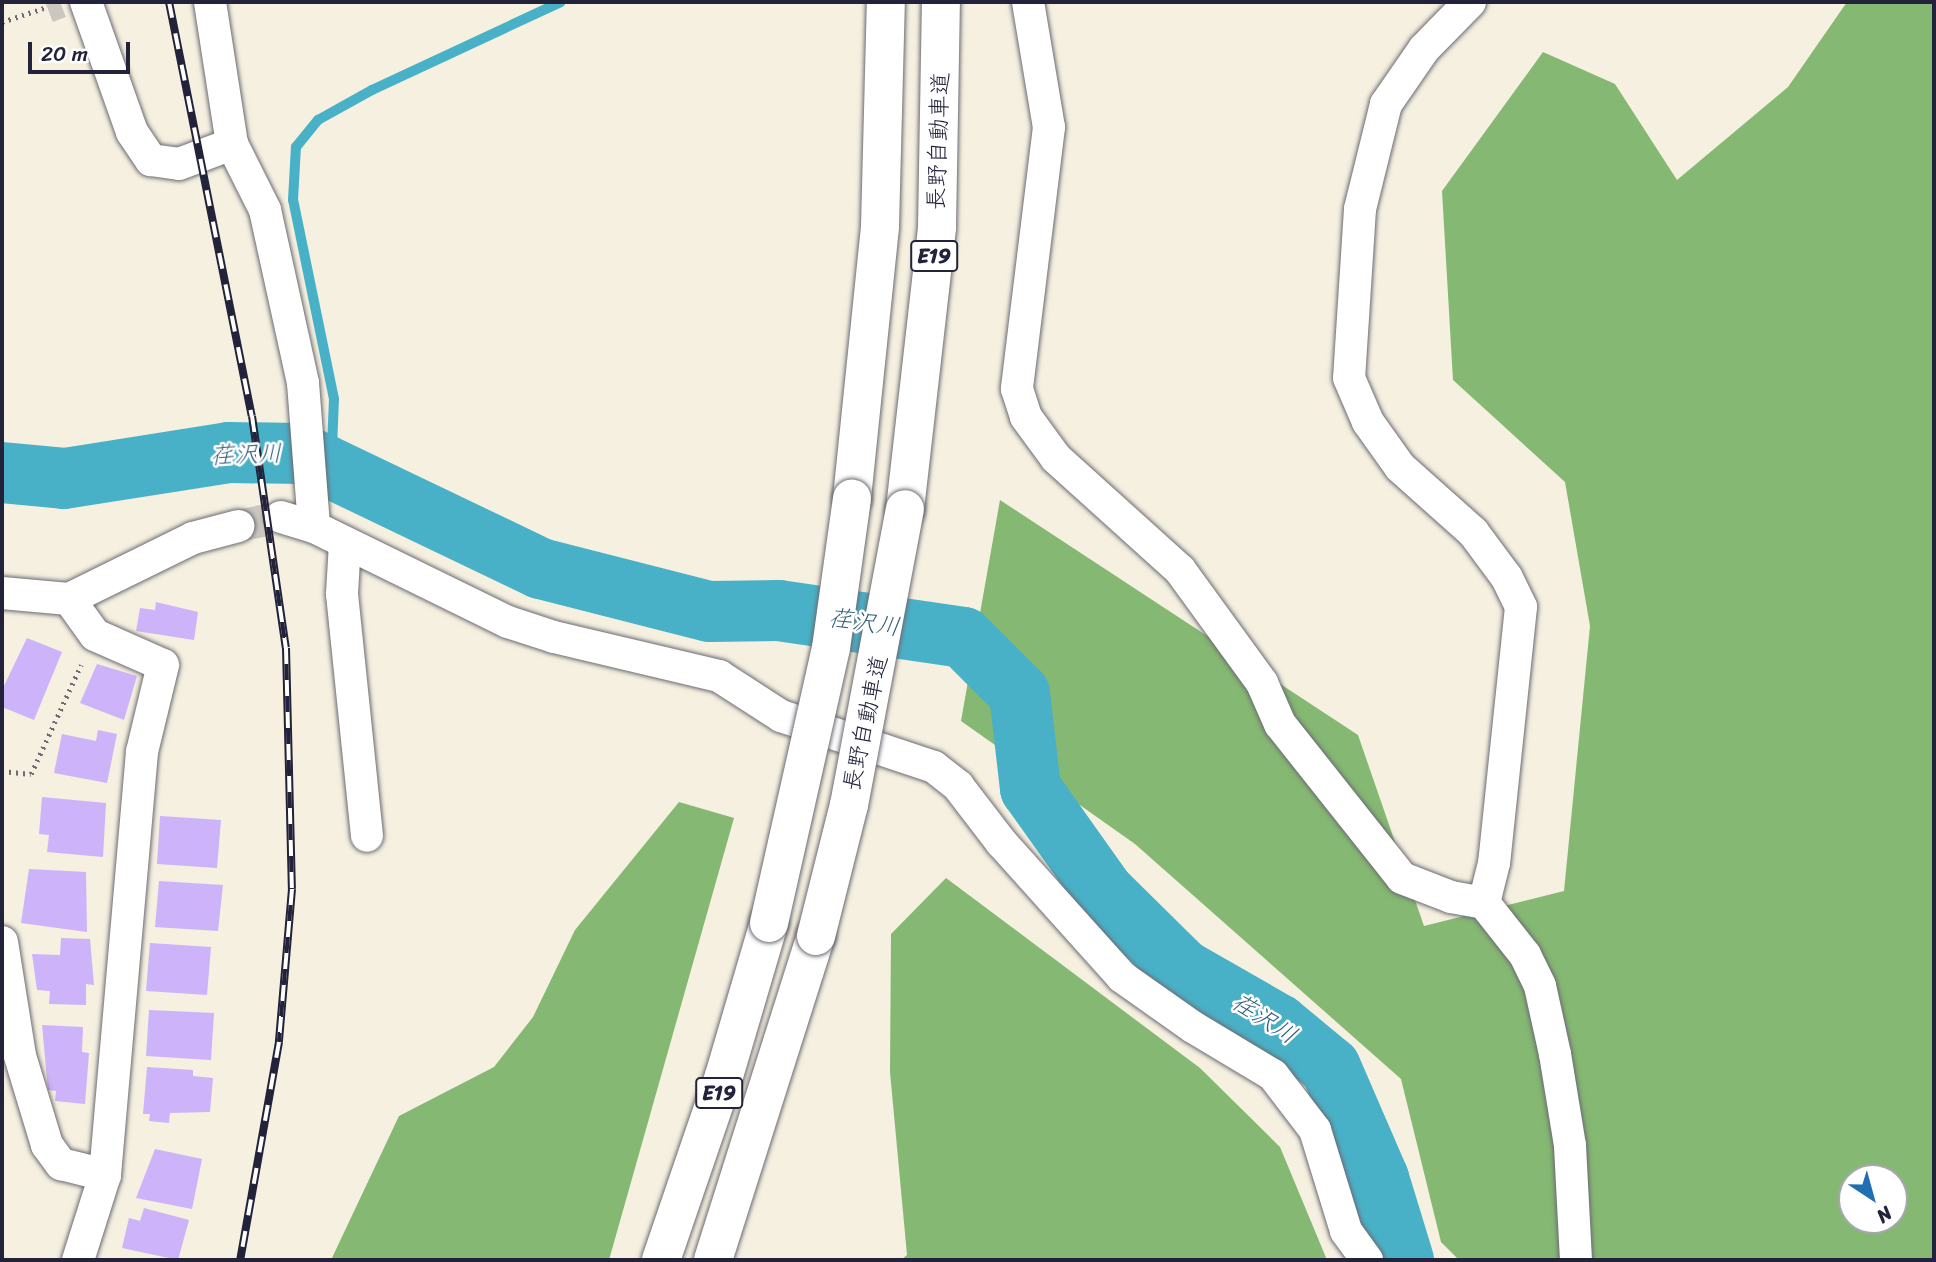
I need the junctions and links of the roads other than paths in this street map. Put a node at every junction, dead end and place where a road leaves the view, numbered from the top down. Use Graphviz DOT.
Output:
graph roads {
  1 [pos="86,2"];
  2 [pos="210,2"];
  3 [pos="886,2"];
  4 [pos="942,2"];
  5 [pos="1028,2"];
  6 [pos="1470,2"];
  7 [pos="232,144"];
  8 [pos="238,526"];
  9 [pos="345,543"];
  10 [pos="2,593"];
  11 [pos="69,599"];
  12 [pos="367,836"];
  13 [pos="1484,903"];
  14 [pos="2,942"];
  15 [pos="104,1175"];
  16 [pos="78,1260"];
  17 [pos="661,1260"];
  18 [pos="713,1260"];
  19 [pos="1367,1260"];
  20 [pos="1576,1260"];
  1 -- 7 [label="street"];
  2 -- 7 [label="street"];
  3 -- 17 [label="highway, E19, bridge"];
  4 -- 18 [label="highway, 長野自動車道 / E19, bridge"];
  5 -- 13 [label="street"];
  6 -- 13 [label="street"];
  7 -- 9 [label="street"];
  8 -- 11 [label="street"];
  9 -- 12 [label="street"];
  9 -- 19 [label="street"];
  10 -- 11 [label="street"];
  11 -- 15 [label="street"];
  13 -- 20 [label="street"];
  14 -- 15 [label="street"];
  15 -- 16 [label="street"];
}
